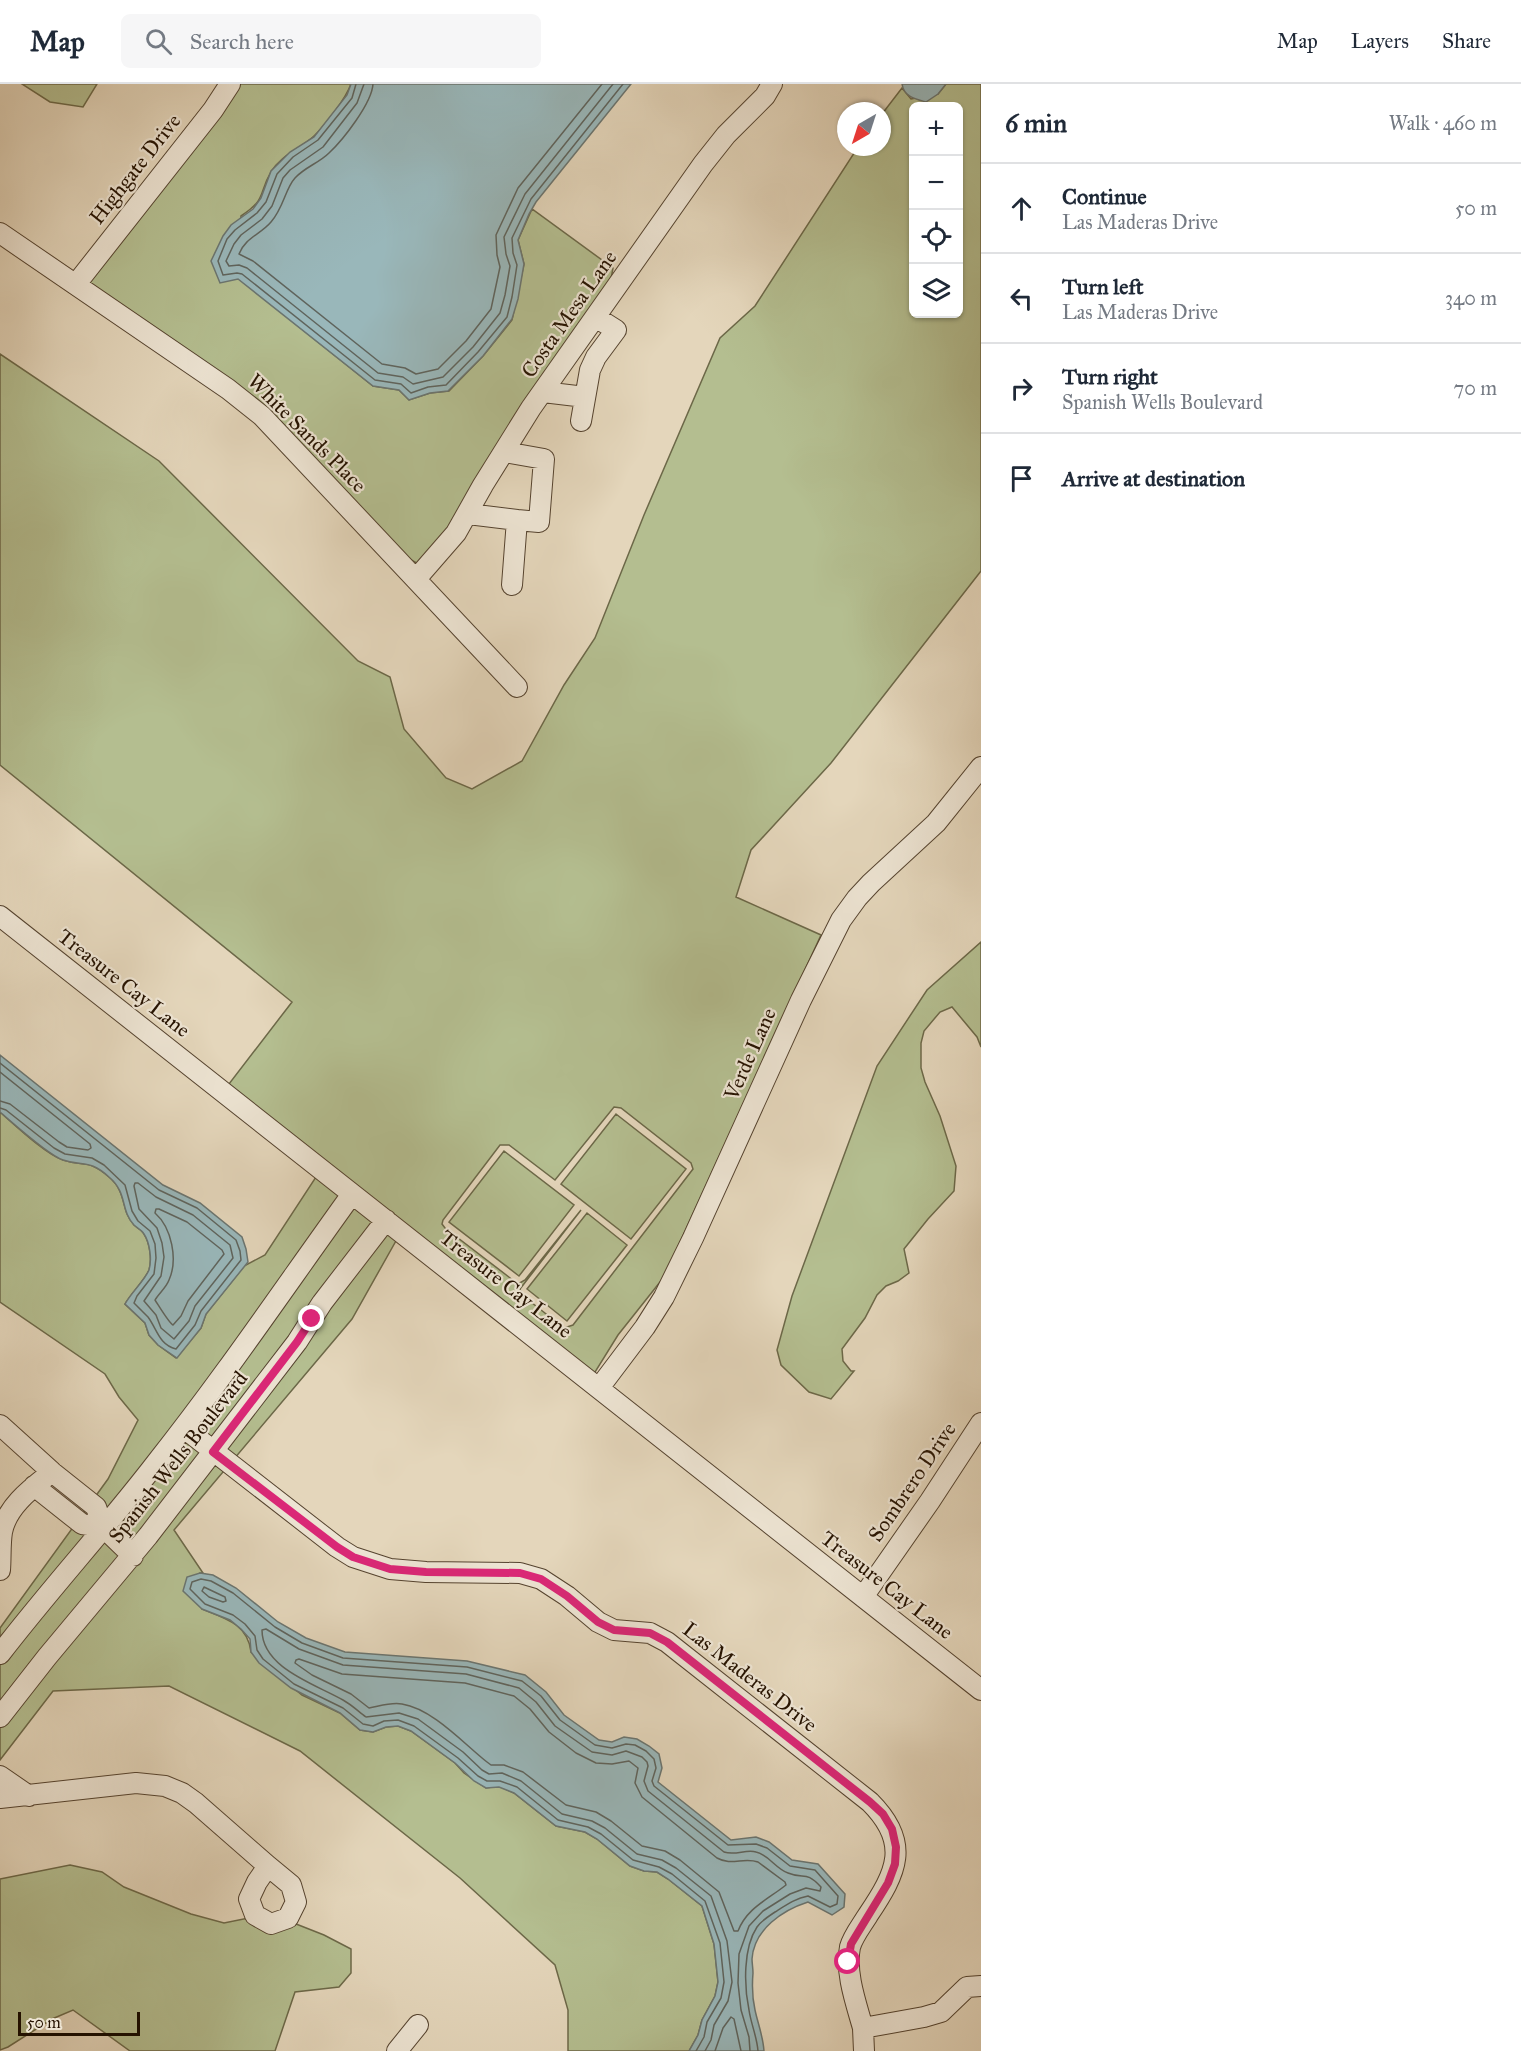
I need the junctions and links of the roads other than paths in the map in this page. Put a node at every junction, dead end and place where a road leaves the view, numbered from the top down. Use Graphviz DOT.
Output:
graph roads {
  1 [pos="230,84"];
  2 [pos="772,84"];
  3 [pos="0,233"];
  4 [pos="76,284"];
  5 [pos="597,318"];
  6 [pos="543,392"];
  7 [pos="585,397"];
  8 [pos="581,421"];
  9 [pos="504,452"];
  10 [pos="468,514"];
  11 [pos="517,520"];
  12 [pos="416,579"];
  13 [pos="512,585"];
  14 [pos="517,687"];
  15 [pos="981,767"];
  16 [pos="0,916"];
  17 [pos="352,1194"];
  18 [pos="386,1220"];
  19 [pos="599,1388"];
  20 [pos="981,1424"];
  21 [pos="0,1425"];
  22 [pos="184,1428"];
  23 [pos="213,1452"];
  24 [pos="52,1472"];
  25 [pos="34,1486"];
  26 [pos="103,1527"];
  27 [pos="133,1556"];
  28 [pos="0,1570"];
  29 [pos="863,1597"];
  30 [pos="0,1654"];
  31 [pos="981,1690"];
  32 [pos="0,1717"];
  33 [pos="0,1776"];
  34 [pos="29,1796"];
  35 [pos="0,1798"];
  36 [pos="268,1866"];
  37 [pos="981,1986"];
  38 [pos="418,2025"];
  39 [pos="863,2028"];
  40 [pos="398,2051"];
  41 [pos="864,2051"];
  1 -- 4 [label="street, Highgate Drive"];
  2 -- 5 [label="street, Costa Mesa Lane"];
  3 -- 4 [label="street, White Sands Place"];
  4 -- 12 [label="street, White Sands Place"];
  5 -- 6 [label="street, Costa Mesa Lane"];
  5 -- 7 [label="street"];
  6 -- 7 [label="street"];
  6 -- 9 [label="street, Costa Mesa Lane"];
  7 -- 8 [label="street"];
  9 -- 10 [label="street, Costa Mesa Lane"];
  9 -- 11 [label="street"];
  10 -- 11 [label="street"];
  10 -- 12 [label="street, Costa Mesa Lane"];
  11 -- 13 [label="street"];
  12 -- 14 [label="street, White Sands Place"];
  15 -- 19 [label="street, Verde Lane"];
  16 -- 17 [label="street, Treasure Cay Lane"];
  17 -- 18 [label="street, Treasure Cay Lane"];
  17 -- 22 [label="street, Spanish Wells Boulevard"];
  18 -- 19 [label="street, Treasure Cay Lane"];
  18 -- 23 [label="street, Spanish Wells Boulevard"];
  19 -- 29 [label="street, Treasure Cay Lane"];
  20 -- 29 [label="street, Sombrero Drive"];
  21 -- 24 [label="street"];
  22 -- 23 [label="street, Las Maderas Drive"];
  22 -- 26 [label="street, Spanish Wells Boulevard"];
  23 -- 27 [label="street, Spanish Wells Boulevard"];
  23 -- 39 [label="street, Las Maderas Drive"];
  24 -- 25 [label="street"];
  24 -- 26 [label="street"];
  25 -- 26 [label="street"];
  25 -- 28 [label="street"];
  26 -- 27 [label="street"];
  26 -- 30 [label="street, Spanish Wells Boulevard"];
  27 -- 32 [label="street, Spanish Wells Boulevard"];
  29 -- 31 [label="street, Treasure Cay Lane"];
  33 -- 34 [label="street"];
  34 -- 35 [label="street"];
  34 -- 36 [label="street"];
  37 -- 39 [label="street"];
  38 -- 40 [label="street"];
  39 -- 41 [label="street, Las Maderas Drive"];
}
